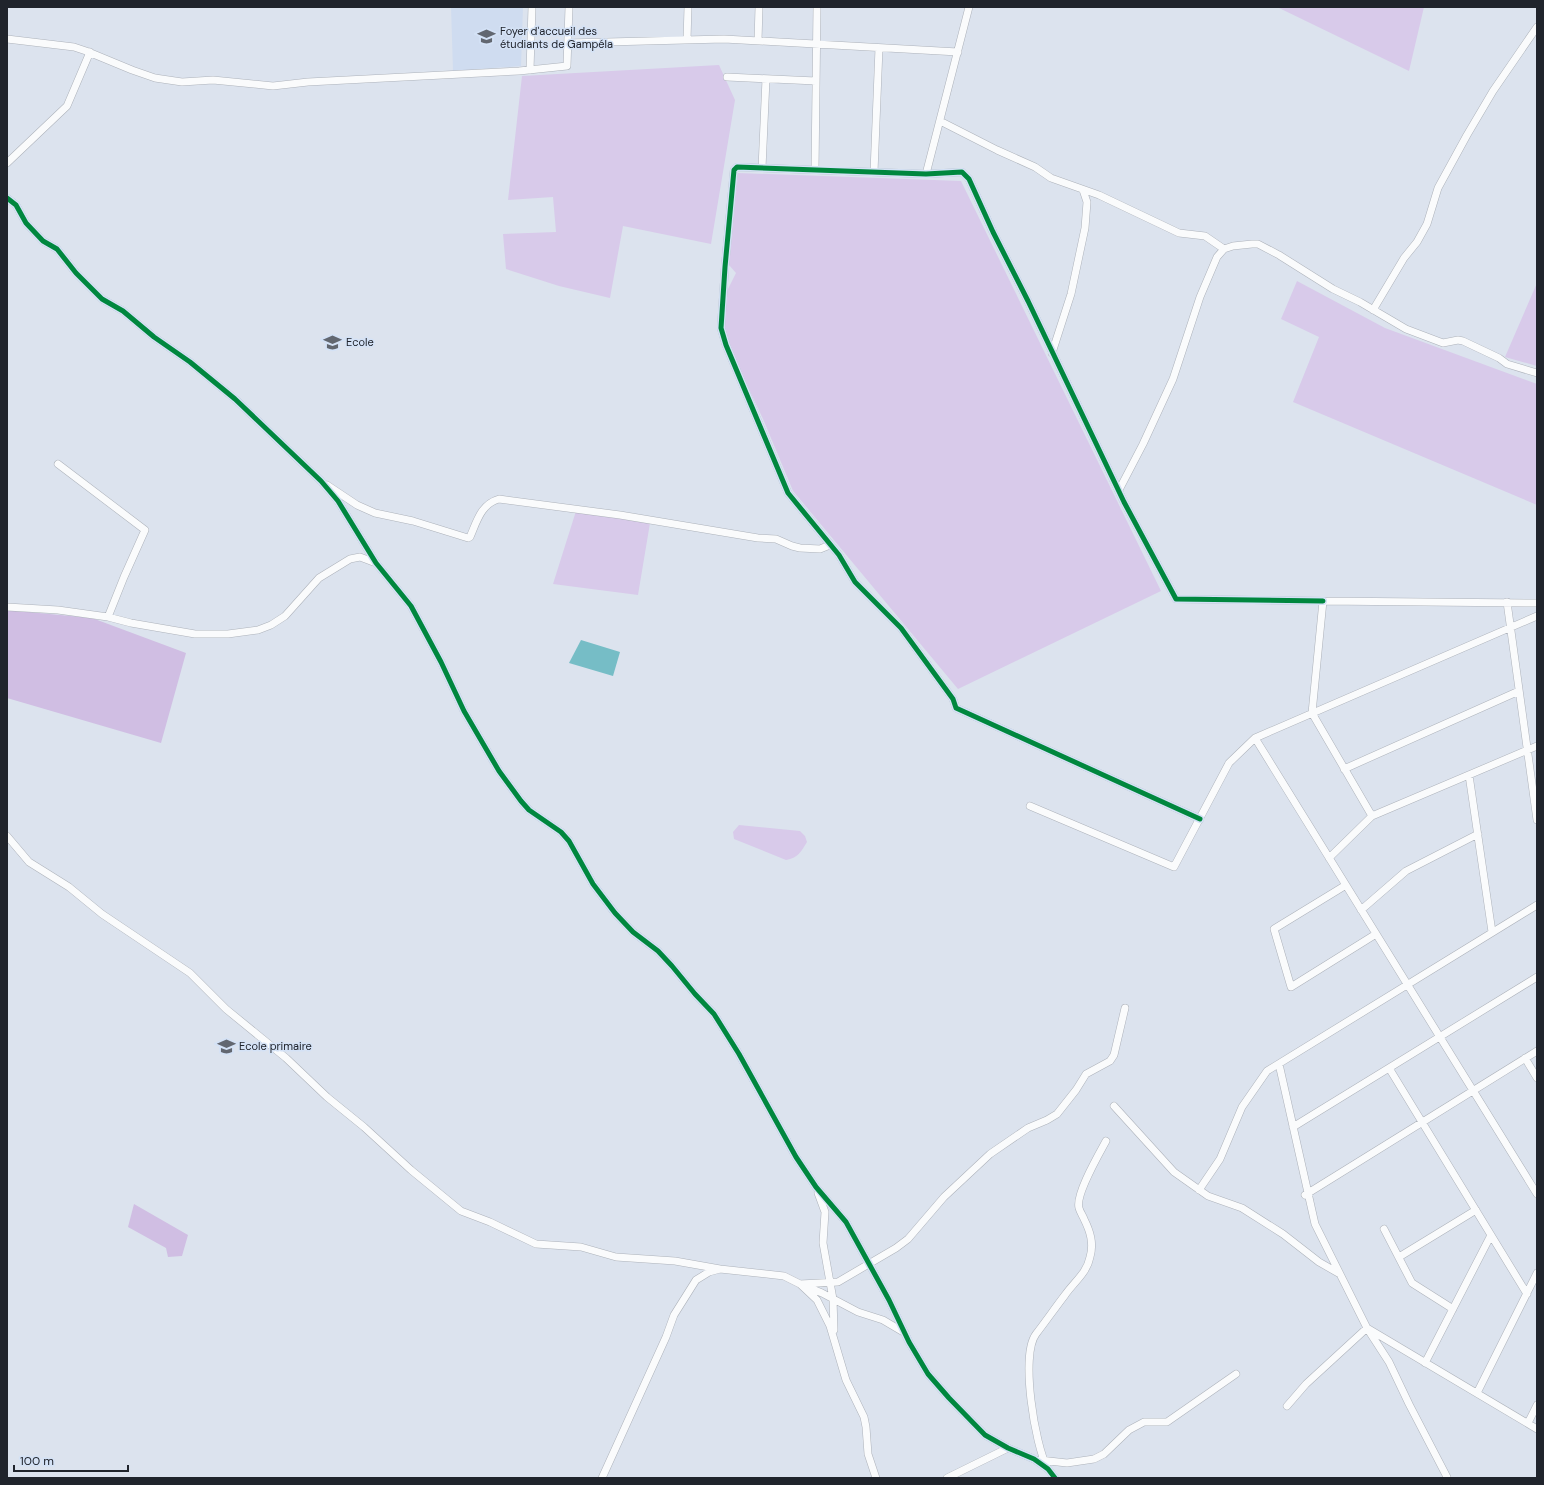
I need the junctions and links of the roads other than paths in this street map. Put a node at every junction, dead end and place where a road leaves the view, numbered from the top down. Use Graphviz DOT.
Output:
graph roads {
  1 [pos="532,7"];
  2 [pos="569,7"];
  3 [pos="688,7"];
  4 [pos="760,7"];
  5 [pos="817,7"];
  6 [pos="969,7"];
  7 [pos="1537,27"];
  8 [pos="7,39"];
  9 [pos="687,40"];
  10 [pos="758,41"];
  11 [pos="568,43"];
  12 [pos="817,44"];
  13 [pos="879,48"];
  14 [pos="90,52"];
  15 [pos="958,52"];
  16 [pos="530,70"];
  17 [pos="727,77"];
  18 [pos="766,79"];
  19 [pos="816,81"];
  20 [pos="940,121"];
  21 [pos="7,163"];
  22 [pos="762,168"];
  23 [pos="815,170"];
  24 [pos="874,172"];
  25 [pos="926,174"];
  26 [pos="1083,190"];
  27 [pos="7,198"];
  28 [pos="1224,249"];
  29 [pos="1373,310"];
  30 [pos="1052,353"];
  31 [pos="1537,373"];
  32 [pos="58,464"];
  33 [pos="321,481"];
  34 [pos="1119,490"];
  35 [pos="830,545"];
  36 [pos="376,563"];
  37 [pos="1323,601"];
  38 [pos="1507,602"];
  39 [pos="1537,603"];
  40 [pos="7,607"];
  41 [pos="1537,616"];
  42 [pos="108,617"];
  43 [pos="1511,628"];
  44 [pos="1519,691"];
  45 [pos="1312,713"];
  46 [pos="1255,738"];
  47 [pos="1537,746"];
  48 [pos="1527,750"];
  49 [pos="1344,769"];
  50 [pos="1469,775"];
  51 [pos="1030,806"];
  52 [pos="1372,816"];
  53 [pos="1200,819"];
  54 [pos="1537,820"];
  55 [pos="1478,834"];
  56 [pos="7,836"];
  57 [pos="1329,858"];
  58 [pos="1346,885"];
  59 [pos="1537,905"];
  60 [pos="1361,910"];
  61 [pos="1492,932"];
  62 [pos="1376,934"];
  63 [pos="1537,977"];
  64 [pos="1408,985"];
  65 [pos="1125,1008"];
  66 [pos="1440,1037"];
  67 [pos="1537,1051"];
  68 [pos="1525,1058"];
  69 [pos="1279,1064"];
  70 [pos="1389,1068"];
  71 [pos="1537,1078"];
  72 [pos="1473,1091"];
  73 [pos="1114,1106"];
  74 [pos="1422,1122"];
  75 [pos="1293,1127"];
  76 [pos="1106,1141"];
  77 [pos="816,1188"];
  78 [pos="1199,1190"];
  79 [pos="1306,1194"];
  80 [pos="1537,1194"];
  81 [pos="1476,1210"];
  82 [pos="1384,1229"];
  83 [pos="1491,1235"];
  84 [pos="1399,1258"];
  85 [pos="870,1264"];
  86 [pos="720,1269"];
  87 [pos="1537,1273"];
  88 [pos="1340,1274"];
  89 [pos="831,1283"];
  90 [pos="800,1284"];
  91 [pos="1527,1294"];
  92 [pos="833,1299"];
  93 [pos="1453,1309"];
  94 [pos="1367,1328"];
  95 [pos="905,1333"];
  96 [pos="834,1340"];
  97 [pos="1425,1363"];
  98 [pos="1236,1374"];
  99 [pos="1477,1393"];
  100 [pos="1537,1405"];
  101 [pos="1287,1406"];
  102 [pos="1528,1423"];
  103 [pos="1537,1429"];
  104 [pos="1008,1448"];
  105 [pos="1034,1459"];
  106 [pos="1043,1460"];
  107 [pos="1048,1469"];
  108 [pos="1447,1476"];
  109 [pos="602,1478"];
  110 [pos="876,1478"];
  111 [pos="947,1478"];
  112 [pos="1055,1478"];
  1 -- 16 [label="street"];
  2 -- 11 [label="street"];
  3 -- 9 [label="street"];
  4 -- 10 [label="street"];
  5 -- 12 [label="street"];
  6 -- 15 [label="street"];
  7 -- 29 [label="street"];
  8 -- 14 [label="street"];
  9 -- 10 [label="street"];
  9 -- 11 [label="street"];
  10 -- 12 [label="street"];
  11 -- 16 [label="street"];
  12 -- 13 [label="street"];
  12 -- 19 [label="street"];
  13 -- 15 [label="street"];
  13 -- 24 [label="street"];
  14 -- 16 [label="street"];
  14 -- 21 [label="street"];
  15 -- 20 [label="street"];
  17 -- 18 [label="street"];
  18 -- 19 [label="street"];
  18 -- 22 [label="street"];
  19 -- 23 [label="street"];
  20 -- 25 [label="street"];
  20 -- 26 [label="street"];
  22 -- 23 [label="street"];
  22 -- 35 [label="street"];
  23 -- 24 [label="street"];
  24 -- 25 [label="street"];
  25 -- 30 [label="street"];
  26 -- 28 [label="street"];
  26 -- 30 [label="street"];
  27 -- 33 [label="street"];
  28 -- 29 [label="street"];
  28 -- 34 [label="street"];
  29 -- 31 [label="street"];
  30 -- 34 [label="street"];
  32 -- 42 [label="street"];
  33 -- 35 [label="street"];
  33 -- 36 [label="street"];
  34 -- 37 [label="street"];
  35 -- 53 [label="street"];
  36 -- 42 [label="street"];
  36 -- 77 [label="street"];
  37 -- 38 [label="street"];
  37 -- 45 [label="street"];
  38 -- 39 [label="street"];
  38 -- 43 [label="street"];
  40 -- 42 [label="street"];
  41 -- 43 [label="street"];
  43 -- 44 [label="street"];
  43 -- 45 [label="street"];
  44 -- 48 [label="street"];
  44 -- 49 [label="street"];
  45 -- 46 [label="street"];
  45 -- 49 [label="street"];
  46 -- 53 [label="street"];
  46 -- 57 [label="street"];
  47 -- 48 [label="street"];
  48 -- 50 [label="street"];
  48 -- 54 [label="street"];
  49 -- 52 [label="street"];
  50 -- 52 [label="street"];
  50 -- 55 [label="street"];
  51 -- 53 [label="street"];
  52 -- 57 [label="street"];
  55 -- 60 [label="street"];
  55 -- 61 [label="street"];
  56 -- 86 [label="street"];
  57 -- 58 [label="street"];
  58 -- 60 [label="street"];
  58 -- 62 [label="street"];
  59 -- 61 [label="street"];
  60 -- 62 [label="street"];
  61 -- 64 [label="street"];
  62 -- 64 [label="street"];
  63 -- 66 [label="street"];
  64 -- 66 [label="street"];
  64 -- 69 [label="street"];
  65 -- 85 [label="street"];
  66 -- 70 [label="street"];
  66 -- 72 [label="street"];
  67 -- 68 [label="street"];
  68 -- 71 [label="street"];
  68 -- 72 [label="street"];
  69 -- 75 [label="street"];
  69 -- 78 [label="street"];
  70 -- 74 [label="street"];
  70 -- 75 [label="street"];
  72 -- 74 [label="street"];
  72 -- 80 [label="street"];
  73 -- 78 [label="street"];
  74 -- 79 [label="street"];
  74 -- 81 [label="street"];
  75 -- 79 [label="street"];
  76 -- 106 [label="street"];
  77 -- 85 [label="street"];
  77 -- 89 [label="street"];
  78 -- 88 [label="street"];
  79 -- 88 [label="street"];
  81 -- 83 [label="street"];
  81 -- 84 [label="street"];
  82 -- 84 [label="street"];
  83 -- 91 [label="street"];
  83 -- 93 [label="street"];
  84 -- 93 [label="street"];
  85 -- 89 [label="street"];
  85 -- 95 [label="street"];
  86 -- 90 [label="street"];
  86 -- 109 [label="street"];
  87 -- 91 [label="street"];
  88 -- 94 [label="street"];
  89 -- 90 [label="street"];
  89 -- 92 [label="street"];
  90 -- 92 [label="street"];
  90 -- 96 [label="street"];
  91 -- 99 [label="street"];
  92 -- 95 [label="street"];
  92 -- 96 [label="street"];
  93 -- 97 [label="street"];
  94 -- 97 [label="street"];
  94 -- 101 [label="street"];
  94 -- 108 [label="street"];
  95 -- 104 [label="street"];
  96 -- 110 [label="street"];
  97 -- 99 [label="street"];
  98 -- 106 [label="street"];
  99 -- 102 [label="street"];
  100 -- 102 [label="street"];
  102 -- 103 [label="street"];
  104 -- 105 [label="street"];
  104 -- 111 [label="street"];
  105 -- 106 [label="street"];
  105 -- 107 [label="street"];
  106 -- 107 [label="street"];
  107 -- 112 [label="street"];
}
